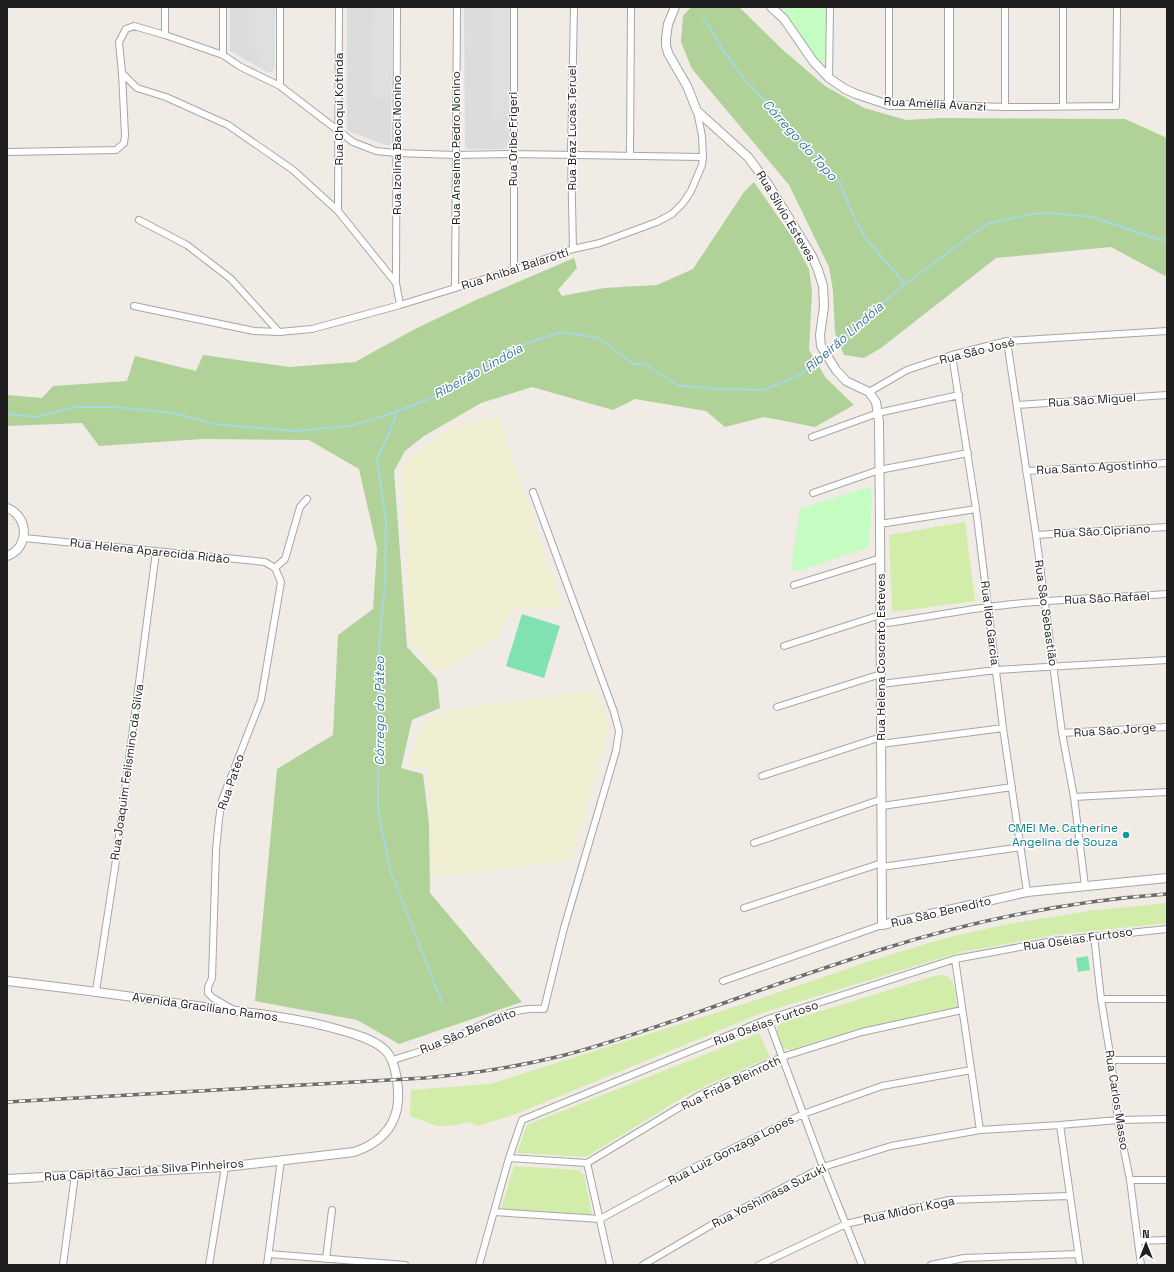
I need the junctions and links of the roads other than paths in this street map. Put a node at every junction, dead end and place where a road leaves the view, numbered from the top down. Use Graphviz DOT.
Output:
graph roads {
  1 [pos="165,7"];
  2 [pos="223,7"];
  3 [pos="280,7"];
  4 [pos="339,7"];
  5 [pos="397,7"];
  6 [pos="457,7"];
  7 [pos="514,7"];
  8 [pos="574,7"];
  9 [pos="631,7"];
  10 [pos="675,7"];
  11 [pos="770,7"];
  12 [pos="830,7"];
  13 [pos="889,7"];
  14 [pos="949,7"];
  15 [pos="1005,7"];
  16 [pos="1063,7"];
  17 [pos="1117,7"];
  18 [pos="165,34"];
  19 [pos="223,55"];
  20 [pos="122,73"];
  21 [pos="829,78"];
  22 [pos="280,86"];
  23 [pos="888,105"];
  24 [pos="949,105"];
  25 [pos="1063,106"];
  26 [pos="1005,107"];
  27 [pos="697,111"];
  28 [pos="339,132"];
  29 [pos="7,152"];
  30 [pos="396,153"];
  31 [pos="513,154"];
  32 [pos="455,155"];
  33 [pos="571,155"];
  34 [pos="630,155"];
  35 [pos="703,157"];
  36 [pos="338,211"];
  37 [pos="139,220"];
  38 [pos="573,250"];
  39 [pos="514,270"];
  40 [pos="396,283"];
  41 [pos="455,288"];
  42 [pos="400,305"];
  43 [pos="134,306"];
  44 [pos="1167,331"];
  45 [pos="279,332"];
  46 [pos="1007,341"];
  47 [pos="952,355"];
  48 [pos="869,392"];
  49 [pos="959,395"];
  50 [pos="1167,395"];
  51 [pos="1017,405"];
  52 [pos="878,413"];
  53 [pos="812,437"];
  54 [pos="968,453"];
  55 [pos="1167,463"];
  56 [pos="879,470"];
  57 [pos="1026,471"];
  58 [pos="533,492"];
  59 [pos="813,493"];
  60 [pos="307,499"];
  61 [pos="7,508"];
  62 [pos="976,509"];
  63 [pos="880,524"];
  64 [pos="1167,528"];
  65 [pos="1036,535"];
  66 [pos="24,538"];
  67 [pos="156,552"];
  68 [pos="8,557"];
  69 [pos="880,558"];
  70 [pos="275,568"];
  71 [pos="794,585"];
  72 [pos="1167,594"];
  73 [pos="1044,601"];
  74 [pos="988,607"];
  75 [pos="880,620"];
  76 [pos="784,646"];
  77 [pos="1167,660"];
  78 [pos="1053,666"];
  79 [pos="996,670"];
  80 [pos="881,674"];
  81 [pos="881,684"];
  82 [pos="776,707"];
  83 [pos="1167,727"];
  84 [pos="1003,728"];
  85 [pos="1062,734"];
  86 [pos="881,741"];
  87 [pos="762,776"];
  88 [pos="1012,787"];
  89 [pos="1167,792"];
  90 [pos="1074,797"];
  91 [pos="882,803"];
  92 [pos="754,843"];
  93 [pos="1021,847"];
  94 [pos="882,865"];
  95 [pos="1167,878"];
  96 [pos="1085,886"];
  97 [pos="1027,892"];
  98 [pos="744,908"];
  99 [pos="882,925"];
  100 [pos="1167,929"];
  101 [pos="1094,936"];
  102 [pos="955,959"];
  103 [pos="723,980"];
  104 [pos="7,981"];
  105 [pos="96,992"];
  106 [pos="1101,999"];
  107 [pos="1167,999"];
  108 [pos="234,1010"];
  109 [pos="962,1010"];
  110 [pos="768,1019"];
  111 [pos="782,1057"];
  112 [pos="393,1060"];
  113 [pos="1111,1060"];
  114 [pos="1167,1060"];
  115 [pos="971,1070"];
  116 [pos="803,1114"];
  117 [pos="1167,1119"];
  118 [pos="1118,1120"];
  119 [pos="1060,1125"];
  120 [pos="980,1130"];
  121 [pos="509,1158"];
  122 [pos="281,1160"];
  123 [pos="587,1163"];
  124 [pos="225,1167"];
  125 [pos="823,1167"];
  126 [pos="75,1175"];
  127 [pos="7,1179"];
  128 [pos="1130,1180"];
  129 [pos="1167,1180"];
  130 [pos="1069,1196"];
  131 [pos="332,1210"];
  132 [pos="494,1212"];
  133 [pos="600,1219"];
  134 [pos="846,1224"];
  135 [pos="1138,1240"];
  136 [pos="1167,1240"];
  137 [pos="269,1254"];
  138 [pos="1078,1254"];
  139 [pos="326,1259"];
  140 [pos="63,1265"];
  141 [pos="209,1265"];
  142 [pos="267,1265"];
  143 [pos="405,1265"];
  144 [pos="479,1265"];
  145 [pos="610,1265"];
  146 [pos="643,1265"];
  147 [pos="759,1265"];
  148 [pos="862,1265"];
  149 [pos="931,1265"];
  150 [pos="1080,1265"];
  151 [pos="1141,1265"];
  1 -- 18 [label="street"];
  2 -- 19 [label="street"];
  3 -- 22 [label="street"];
  4 -- 28 [label="street, Rua Choqui Kotinda"];
  5 -- 30 [label="street, Rua Izolina Bacci Nonino"];
  6 -- 32 [label="street, Rua Anselmo Pedro Nonino"];
  7 -- 31 [label="street, Rua Oribe Frigeri"];
  8 -- 33 [label="street, Rua Braz Lucas Teruel"];
  9 -- 34 [label="street"];
  10 -- 27 [label="street, Rua Anibal Balarotti"];
  11 -- 21 [label="street, Rua Amélia Avanzi"];
  12 -- 21 [label="street"];
  13 -- 23 [label="street"];
  14 -- 24 [label="street"];
  15 -- 26 [label="street"];
  16 -- 25 [label="street"];
  17 -- 25 [label="street, Rua Amélia Avanzi"];
  18 -- 19 [label="street"];
  18 -- 20 [label="street"];
  19 -- 22 [label="street"];
  20 -- 29 [label="street"];
  20 -- 36 [label="street"];
  21 -- 23 [label="street, Rua Amélia Avanzi"];
  22 -- 28 [label="street"];
  23 -- 24 [label="street, Rua Amélia Avanzi"];
  24 -- 26 [label="street, Rua Amélia Avanzi"];
  25 -- 26 [label="street, Rua Amélia Avanzi"];
  27 -- 35 [label="street, Rua Anibal Balarotti"];
  27 -- 48 [label="street, Rua Sílvio Esteves"];
  28 -- 30 [label="street"];
  28 -- 36 [label="street, Rua Choqui Kotinda"];
  30 -- 32 [label="street"];
  30 -- 40 [label="street, Rua Izolina Bacci Nonino"];
  31 -- 32 [label="street"];
  31 -- 33 [label="street"];
  31 -- 39 [label="street, Rua Oribe Frigeri"];
  32 -- 41 [label="street, Rua Anselmo Pedro Nonino"];
  33 -- 34 [label="street"];
  33 -- 38 [label="street, Rua Braz Lucas Teruel"];
  34 -- 35 [label="street"];
  35 -- 38 [label="street, Rua Anibal Balarotti"];
  36 -- 40 [label="street"];
  37 -- 45 [label="street"];
  38 -- 39 [label="street, Rua Anibal Balarotti"];
  39 -- 41 [label="street, Rua Anibal Balarotti"];
  40 -- 42 [label="street, Rua Izolina Bacci Nonino"];
  41 -- 42 [label="street, Rua Anibal Balarotti"];
  42 -- 45 [label="street, Rua Anibal Balarotti"];
  43 -- 45 [label="street, Rua Anibal Balarotti"];
  44 -- 46 [label="street, Rua São José"];
  46 -- 47 [label="street, Rua São José"];
  46 -- 51 [label="street, Rua São Sebastião"];
  47 -- 48 [label="street, Rua São José"];
  47 -- 49 [label="street, Rua Ildo Garcia"];
  48 -- 52 [label="street, Rua Helena Coscrato Esteves"];
  49 -- 52 [label="street"];
  49 -- 54 [label="street, Rua Ildo Garcia"];
  50 -- 51 [label="street, Rua São Miguel"];
  51 -- 57 [label="street, Rua São Sebastião"];
  52 -- 53 [label="street"];
  52 -- 56 [label="street, Rua Helena Coscrato Esteves"];
  54 -- 56 [label="street"];
  54 -- 62 [label="street, Rua Ildo Garcia"];
  55 -- 57 [label="street, Rua Santo Agostinho"];
  56 -- 59 [label="street"];
  56 -- 63 [label="street, Rua Helena Coscrato Esteves"];
  57 -- 65 [label="street, Rua São Sebastião"];
  58 -- 112 [label="street, Rua São Benedito"];
  60 -- 70 [label="street"];
  61 -- 66 [label="street"];
  62 -- 63 [label="street"];
  62 -- 74 [label="street, Rua Ildo Garcia"];
  63 -- 69 [label="street, Rua Helena Coscrato Esteves"];
  64 -- 65 [label="street, Rua São Cipriano"];
  65 -- 73 [label="street, Rua São Sebastião"];
  66 -- 67 [label="street, Rua Helena Aparecida Ridão"];
  66 -- 68 [label="street"];
  67 -- 70 [label="street, Rua Helena Aparecida Ridão"];
  67 -- 105 [label="street, Rua Joaquim Felismino da Silva"];
  69 -- 71 [label="street"];
  69 -- 75 [label="street, Rua Helena Coscrato Esteves"];
  70 -- 108 [label="street, Rua Pateo"];
  72 -- 73 [label="street, Rua São Rafael"];
  73 -- 74 [label="street, Rua São Rafael"];
  73 -- 78 [label="street, Rua São Sebastião"];
  74 -- 75 [label="street, Rua São Rafael"];
  74 -- 79 [label="street, Rua Ildo Garcia"];
  75 -- 76 [label="street, Rua São Rafael"];
  75 -- 80 [label="street, Rua Helena Coscrato Esteves"];
  77 -- 78 [label="street"];
  78 -- 79 [label="street"];
  78 -- 85 [label="street, Rua São Sebastião"];
  79 -- 81 [label="street"];
  79 -- 84 [label="street, Rua Ildo Garcia"];
  80 -- 81 [label="street, Rua Helena Coscrato Esteves"];
  80 -- 82 [label="street"];
  81 -- 86 [label="street, Rua Helena Coscrato Esteves"];
  83 -- 85 [label="street, Rua São Jorge"];
  84 -- 86 [label="street"];
  84 -- 88 [label="street, Rua Ildo Garcia"];
  85 -- 90 [label="street, Rua São Sebastião"];
  86 -- 87 [label="street"];
  86 -- 91 [label="street, Rua Helena Coscrato Esteves"];
  88 -- 91 [label="street"];
  88 -- 93 [label="street, Rua Ildo Garcia"];
  89 -- 90 [label="street"];
  90 -- 96 [label="street, Rua São Sebastião"];
  91 -- 92 [label="street"];
  91 -- 94 [label="street, Rua Helena Coscrato Esteves"];
  93 -- 94 [label="street"];
  93 -- 97 [label="street, Rua Ildo Garcia"];
  94 -- 98 [label="street"];
  94 -- 99 [label="street, Rua Helena Coscrato Esteves"];
  95 -- 96 [label="street, Rua São Benedito"];
  96 -- 97 [label="street, Rua São Benedito"];
  97 -- 99 [label="street, Rua São Benedito"];
  99 -- 103 [label="street, Rua São Benedito"];
  100 -- 101 [label="street, Rua Oséias Furtoso"];
  101 -- 102 [label="street, Rua Oséias Furtoso"];
  101 -- 106 [label="street, Rua Carlos Masso"];
  102 -- 109 [label="street"];
  102 -- 110 [label="street, Rua Oséias Furtoso"];
  104 -- 105 [label="street, Avenida Graciliano Ramos"];
  105 -- 108 [label="street, Avenida Graciliano Ramos"];
  106 -- 107 [label="street"];
  106 -- 113 [label="street, Rua Carlos Masso"];
  108 -- 112 [label="street, Avenida Graciliano Ramos"];
  109 -- 111 [label="street, Rua Frida Bleinroth"];
  109 -- 115 [label="street"];
  110 -- 111 [label="street"];
  110 -- 121 [label="street, Rua Oséias Furtoso"];
  111 -- 116 [label="street"];
  111 -- 123 [label="street, Rua Frida Bleinroth"];
  112 -- 122 [label="street, Rua Capitão Jaci da Silva Pinheiros"];
  113 -- 114 [label="street"];
  113 -- 118 [label="street, Rua Carlos Masso"];
  115 -- 116 [label="street, Rua Luiz Gonzaga Lopes"];
  115 -- 120 [label="street"];
  116 -- 125 [label="street"];
  116 -- 133 [label="street, Rua Luiz Gonzaga Lopes"];
  117 -- 118 [label="street, Rua Yoshimasa Suzuki"];
  118 -- 119 [label="street, Rua Yoshimasa Suzuki"];
  118 -- 128 [label="street, Rua Carlos Masso"];
  119 -- 120 [label="street, Rua Yoshimasa Suzuki"];
  119 -- 130 [label="street"];
  120 -- 125 [label="street, Rua Yoshimasa Suzuki"];
  121 -- 123 [label="street"];
  121 -- 132 [label="street, Rua Oséias Furtoso"];
  122 -- 124 [label="street, Rua Capitão Jaci da Silva Pinheiros"];
  122 -- 137 [label="street"];
  123 -- 133 [label="street"];
  124 -- 126 [label="street, Rua Capitão Jaci da Silva Pinheiros"];
  124 -- 141 [label="street"];
  125 -- 134 [label="street"];
  125 -- 146 [label="street, Rua Yoshimasa Suzuki"];
  126 -- 127 [label="street, Rua Capitão Jaci da Silva Pinheiros"];
  126 -- 140 [label="street"];
  128 -- 129 [label="street"];
  128 -- 135 [label="street, Rua Carlos Masso"];
  130 -- 134 [label="street, Rua Midori Koga"];
  130 -- 138 [label="street"];
  131 -- 139 [label="street"];
  132 -- 133 [label="street"];
  132 -- 144 [label="street, Rua Oséias Furtoso"];
  133 -- 145 [label="street"];
  134 -- 147 [label="street, Rua Midori Koga"];
  134 -- 148 [label="street"];
  135 -- 136 [label="street"];
  135 -- 151 [label="street, Rua Carlos Masso"];
  137 -- 139 [label="street"];
  137 -- 142 [label="street"];
  138 -- 149 [label="street"];
  138 -- 150 [label="street"];
  139 -- 143 [label="street"];
}
